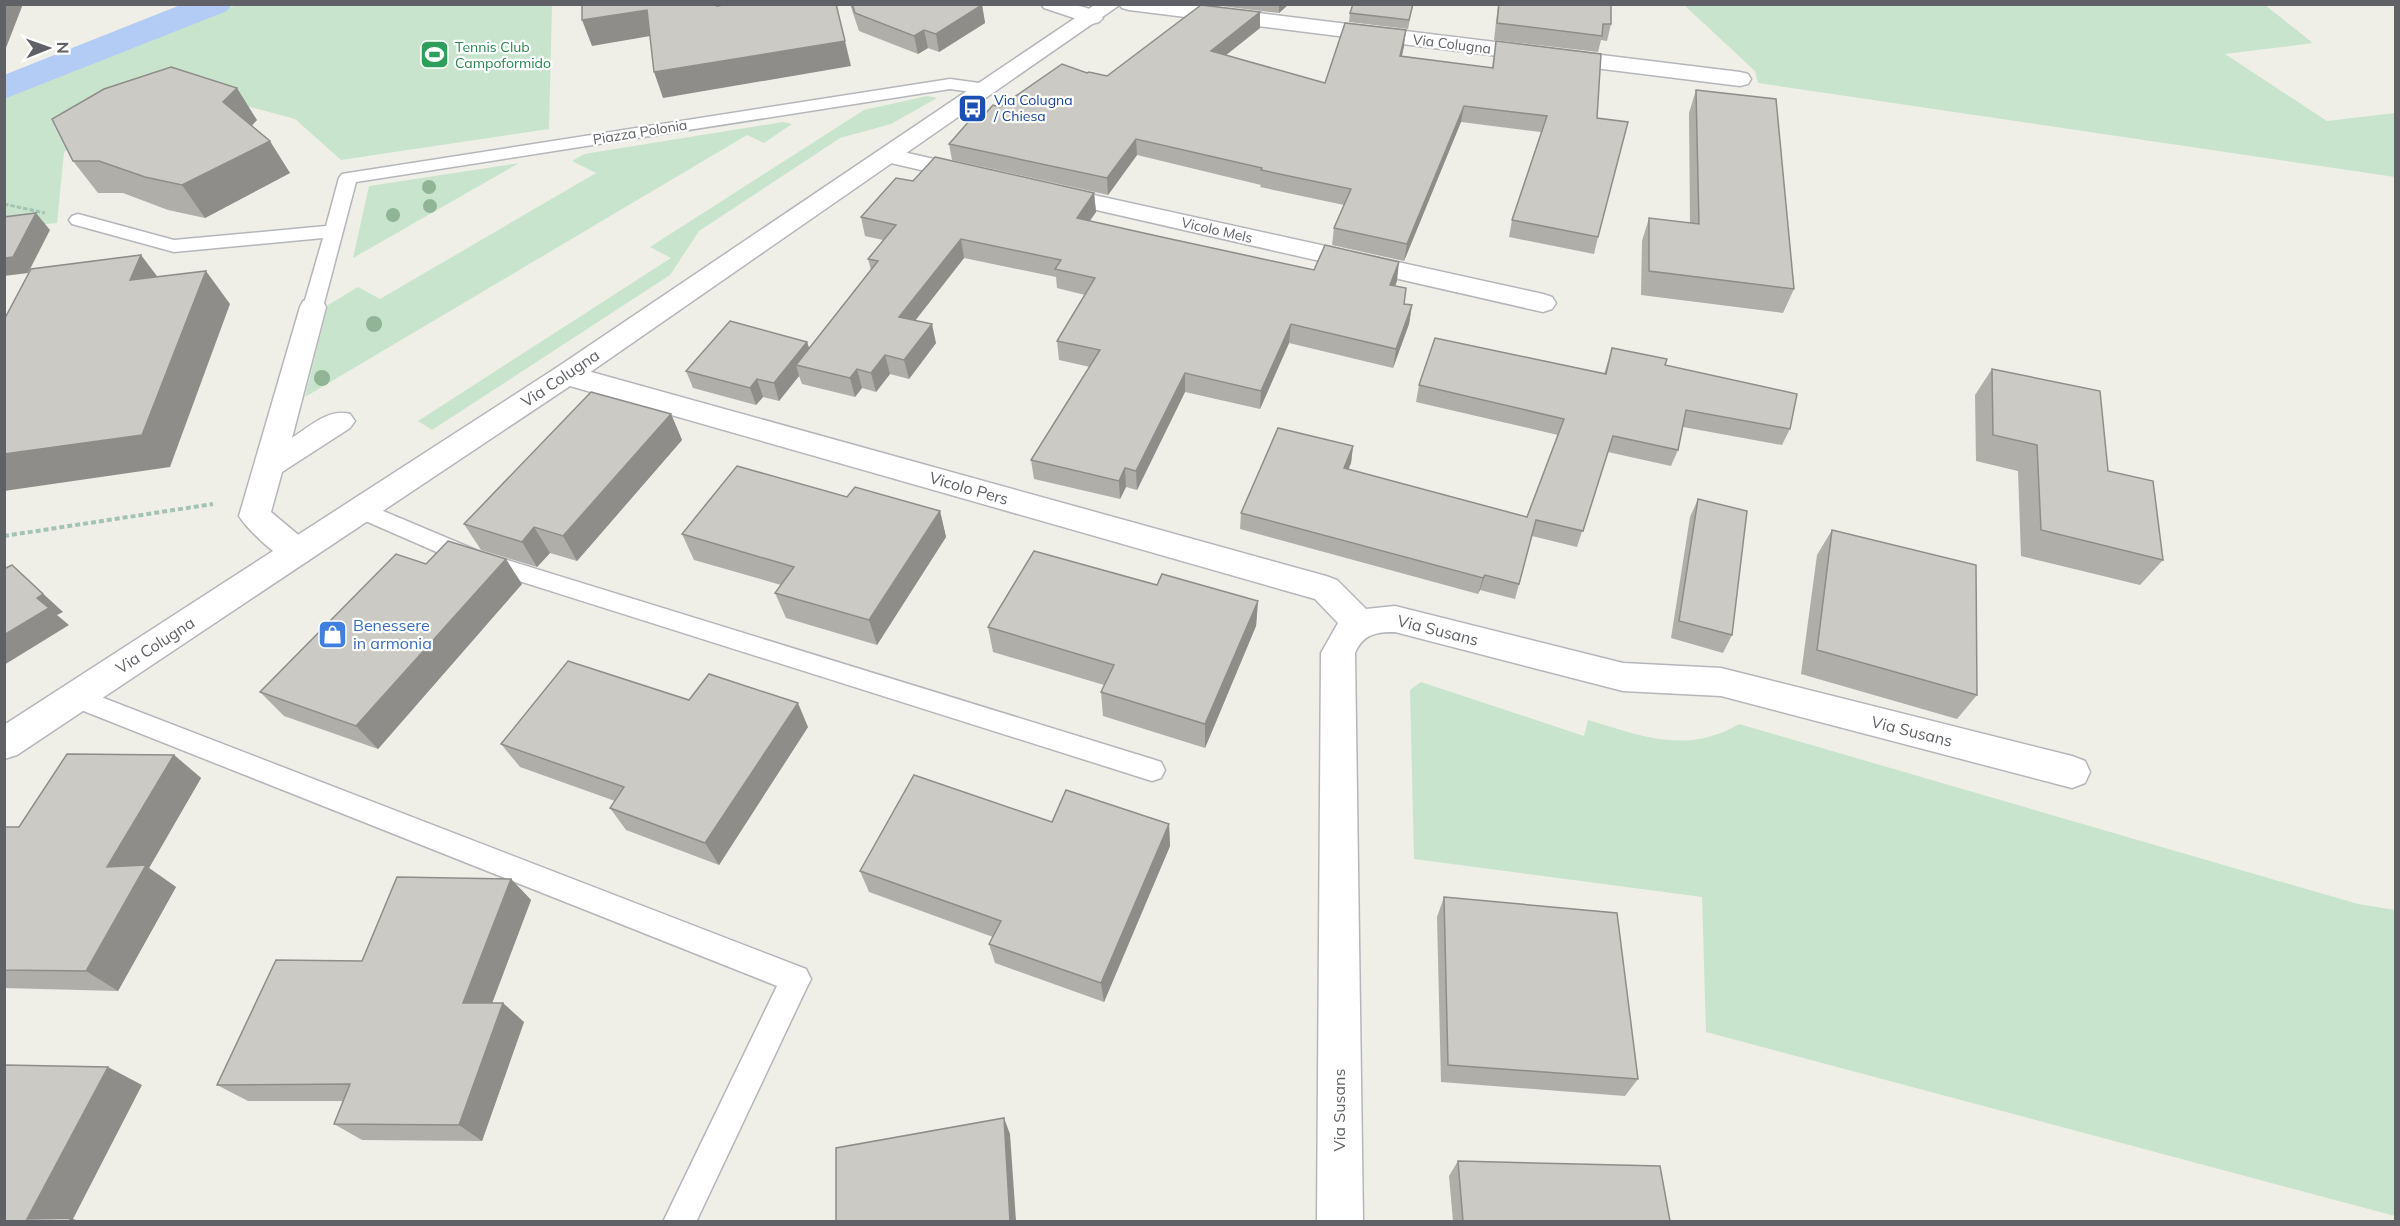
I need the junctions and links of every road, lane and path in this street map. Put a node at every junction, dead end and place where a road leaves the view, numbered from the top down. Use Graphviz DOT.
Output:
graph roads {
  1 [pos="1051,4"];
  2 [pos="1129,4"];
  3 [pos="1102,11"];
  4 [pos="1740,79"];
  5 [pos="987,89"];
  6 [pos="890,156"];
  7 [pos="995,180"];
  8 [pos="1030,188"];
  9 [pos="78,220"];
  10 [pos="334,231"];
  11 [pos="315,298"];
  12 [pos="1543,303"];
  13 [pos="566,375"];
  14 [pos="340,421"];
  15 [pos="269,466"];
  16 [pos="261,496"];
  17 [pos="362,510"];
  18 [pos="4,536"];
  19 [pos="297,552"];
  20 [pos="1359,623"];
  21 [pos="75,698"];
  22 [pos="4,744"];
  23 [pos="1152,770"];
  24 [pos="2072,772"];
  25 [pos="679,1221"];
  26 [pos="1340,1221"];
  1 -- 3 [label="street"];
  2 -- 4 [label="street, Via Colugna"];
  3 -- 5 [label="street, Via Colugna"];
  5 -- 6 [label="street, Via Colugna"];
  5 -- 10 [label="lane, Piazza Polonia"];
  6 -- 7 [label="street"];
  6 -- 13 [label="street, Via Colugna"];
  8 -- 12 [label="street, Vicolo Mels"];
  9 -- 10 [label="lane"];
  10 -- 11 [label="lane, Piazza Polonia"];
  11 -- 15 [label="street, Piazza Polonia"];
  13 -- 17 [label="street, Via Colugna"];
  13 -- 20 [label="street, Vicolo Pers"];
  14 -- 15 [label="street"];
  15 -- 16 [label="street, Piazza Polonia"];
  16 -- 18 [label="path"];
  16 -- 19 [label="street, Piazza Polonia"];
  17 -- 19 [label="street, Via Colugna"];
  17 -- 23 [label="lane"];
  19 -- 21 [label="street, Via Colugna"];
  20 -- 24 [label="street, Via Susans"];
  20 -- 26 [label="street, Via Susans"];
  21 -- 22 [label="street, Via Colugna"];
  21 -- 25 [label="lane"];
}
